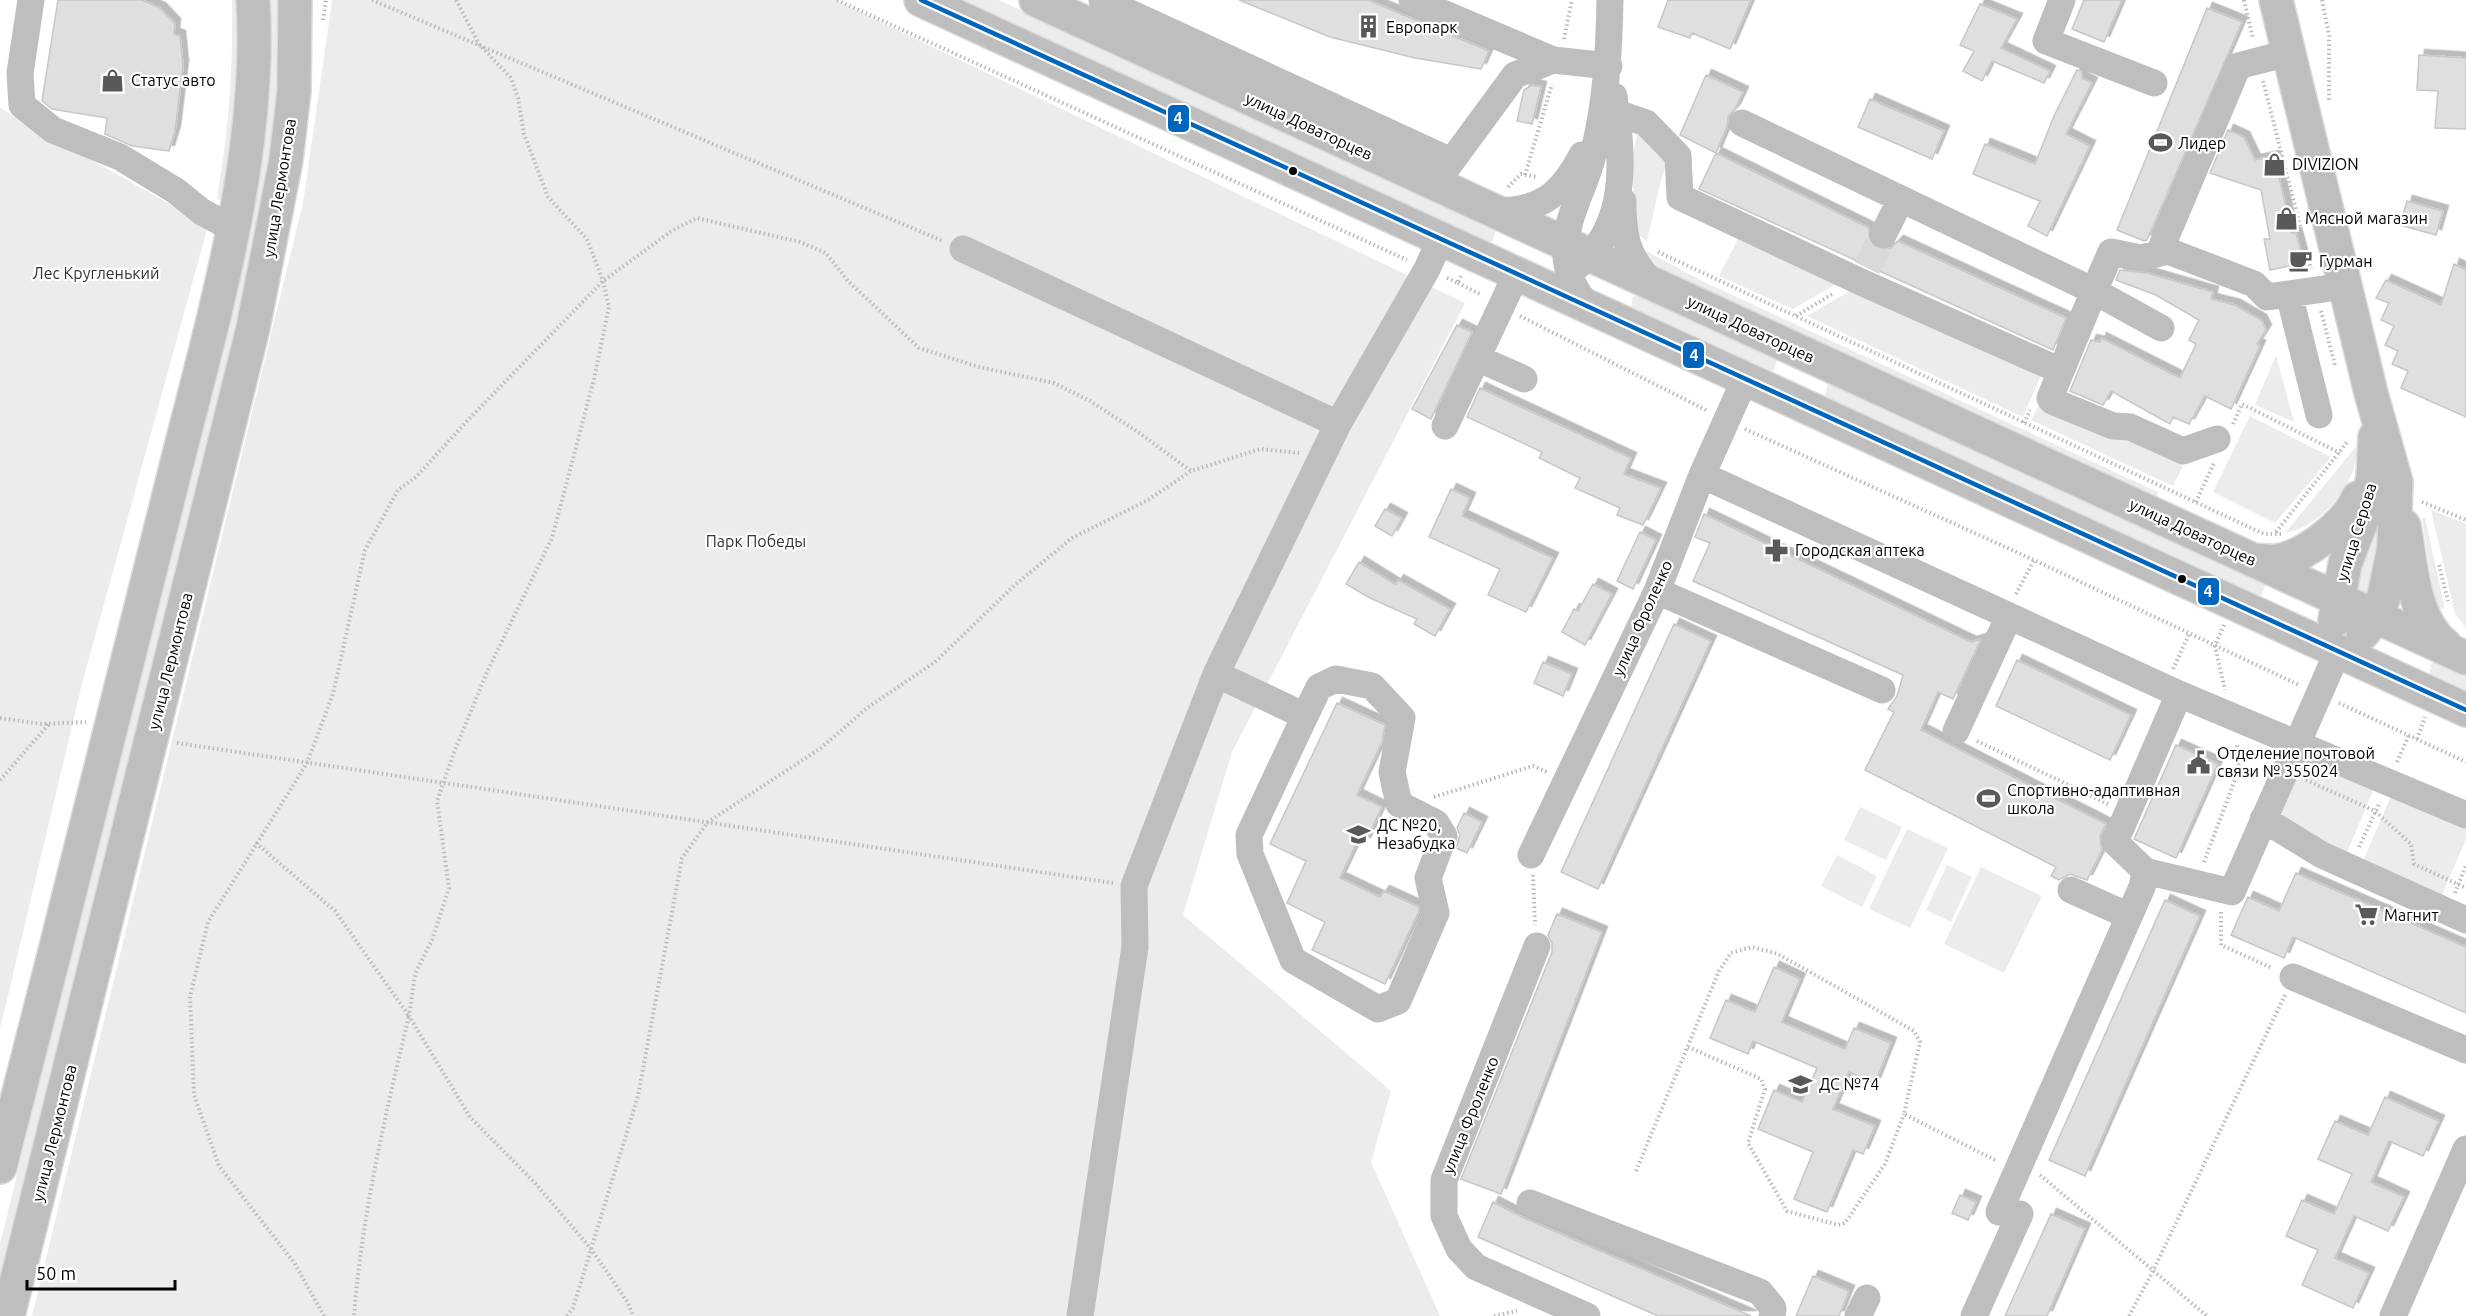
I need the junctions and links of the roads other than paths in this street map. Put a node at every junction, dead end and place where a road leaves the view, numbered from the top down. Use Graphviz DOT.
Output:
graph roads {
  1 [pos="31,0"];
  2 [pos="253,0"];
  3 [pos="295,0"];
  4 [pos="314,0"];
  5 [pos="921,0"];
  6 [pos="1036,0"];
  7 [pos="1094,0"];
  8 [pos="1102,0"];
  9 [pos="1412,0"];
  10 [pos="1610,0"];
  11 [pos="2062,0"];
  12 [pos="2276,0"];
  13 [pos="1122,40"];
  14 [pos="2288,53"];
  15 [pos="1553,60"];
  16 [pos="1609,66"];
  17 [pos="2154,83"];
  18 [pos="1608,116"];
  19 [pos="1742,123"];
  20 [pos="1622,158"];
  21 [pos="286,160"];
  22 [pos="1443,172"];
  23 [pos="1901,199"];
  24 [pos="1496,211"];
  25 [pos="232,228"];
  26 [pos="1883,235"];
  27 [pos="963,249"];
  28 [pos="2159,253"];
  29 [pos="1434,254"];
  30 [pos="1575,257"];
  31 [pos="1519,275"];
  32 [pos="1653,284"];
  33 [pos="2345,286"];
  34 [pos="2094,291"];
  35 [pos="2289,294"];
  36 [pos="1588,306"];
  37 [pos="2161,328"];
  38 [pos="1477,358"];
  39 [pos="1814,358"];
  40 [pos="2061,371"];
  41 [pos="1524,379"];
  42 [pos="1745,379"];
  43 [pos="2371,393"];
  44 [pos="1796,402"];
  45 [pos="2319,415"];
  46 [pos="1338,424"];
  47 [pos="1445,426"];
  48 [pos="2375,439"];
  49 [pos="2222,442"];
  50 [pos="1702,476"];
  51 [pos="2396,482"];
  52 [pos="2253,560"];
  53 [pos="1656,591"];
  54 [pos="2337,598"];
  55 [pos="2007,615"];
  56 [pos="2377,616"];
  57 [pos="2338,651"];
  58 [pos="2459,654"];
  59 [pos="1216,674"];
  60 [pos="1882,690"];
  61 [pos="2172,691"];
  62 [pos="2466,710"];
  63 [pos="1305,716"];
  64 [pos="1956,731"];
  65 [pos="2298,744"];
  66 [pos="2466,815"];
  67 [pos="2264,819"];
  68 [pos="1532,855"];
  69 [pos="2145,871"];
  70 [pos="2071,890"];
  71 [pos="2129,916"];
  72 [pos="2466,920"];
  73 [pos="1537,946"];
  74 [pos="2294,977"];
  75 [pos="2466,1050"];
  76 [pos="2466,1149"];
  77 [pos="0,1167"];
  78 [pos="1530,1203"];
  79 [pos="8,1316"];
  80 [pos="1080,1316"];
  81 [pos="1587,1316"];
  82 [pos="1772,1316"];
  83 [pos="1974,1316"];
  84 [pos="2393,1316"];
  1 -- 25 [label="street"];
  2 -- 25 [label="main road"];
  3 -- 21 [label="main road, улица Лермонтова"];
  4 -- 21 [label="main road"];
  5 -- 29 [label="main road"];
  6 -- 13 [label="main road, улица Доваторцев"];
  7 -- 13 [label="street"];
  8 -- 22 [label="street"];
  9 -- 15 [label="street"];
  10 -- 16 [label="street"];
  11 -- 17 [label="street"];
  12 -- 14 [label="main road, улица Серова"];
  13 -- 22 [label="main road, улица Доваторцев"];
  14 -- 28 [label="street"];
  14 -- 33 [label="main road, улица Серова"];
  15 -- 16 [label="street"];
  15 -- 22 [label="street"];
  16 -- 18 [label="street"];
  18 -- 20 [label="street"];
  18 -- 24 [label="street"];
  18 -- 30 [label="street"];
  18 -- 40 [label="street"];
  19 -- 23 [label="street"];
  20 -- 30 [label="street"];
  20 -- 32 [label="street"];
  21 -- 79 [label="main road, улица Лермонтова"];
  22 -- 24 [label="main road, улица Доваторцев"];
  23 -- 26 [label="street"];
  23 -- 34 [label="street"];
  24 -- 30 [label="main road, улица Доваторцев"];
  25 -- 77 [label="main road"];
  27 -- 46 [label="street"];
  28 -- 34 [label="street"];
  28 -- 35 [label="street"];
  29 -- 31 [label="main road"];
  29 -- 46 [label="street"];
  30 -- 31 [label="street"];
  30 -- 32 [label="main road, улица Доваторцев"];
  30 -- 36 [label="street"];
  31 -- 36 [label="main road"];
  31 -- 38 [label="street"];
  32 -- 39 [label="main road, улица Доваторцев"];
  33 -- 35 [label="street"];
  33 -- 43 [label="main road, улица Серова"];
  34 -- 37 [label="street"];
  34 -- 40 [label="street"];
  35 -- 45 [label="street"];
  36 -- 42 [label="main road"];
  38 -- 41 [label="street"];
  38 -- 47 [label="street"];
  39 -- 44 [label="main road"];
  39 -- 52 [label="main road, улица Доваторцев"];
  40 -- 49 [label="street"];
  42 -- 44 [label="main road"];
  42 -- 50 [label="street, улица Фроленко"];
  43 -- 48 [label="main road, улица Серова"];
  43 -- 51 [label="main road, улица Серова"];
  44 -- 57 [label="main road"];
  46 -- 59 [label="street"];
  48 -- 52 [label="main road, улица Серова"];
  48 -- 54 [label="main road, улица Серова"];
  50 -- 53 [label="street, улица Фроленко"];
  50 -- 55 [label="street"];
  51 -- 56 [label="main road, улица Серова"];
  51 -- 58 [label="main road, улица Серова"];
  52 -- 54 [label="main road, улица Доваторцев"];
  53 -- 60 [label="street"];
  53 -- 68 [label="street, улица Фроленко"];
  54 -- 56 [label="main road, улица Доваторцев"];
  54 -- 57 [label="main road, улица Серова"];
  55 -- 61 [label="street"];
  55 -- 64 [label="street"];
  56 -- 57 [label="main road, улица Серова"];
  56 -- 58 [label="main road, улица Доваторцев"];
  57 -- 62 [label="main road"];
  57 -- 65 [label="street"];
  59 -- 63 [label="street"];
  59 -- 80 [label="street"];
  61 -- 65 [label="street"];
  61 -- 69 [label="street"];
  63 -- 63 [label="street"];
  65 -- 66 [label="street"];
  65 -- 67 [label="street"];
  67 -- 69 [label="street"];
  67 -- 72 [label="street"];
  69 -- 71 [label="street"];
  70 -- 71 [label="street"];
  71 -- 83 [label="street"];
  73 -- 81 [label="street, улица Фроленко"];
  74 -- 75 [label="street"];
  76 -- 84 [label="street"];
  78 -- 82 [label="street"];
}
